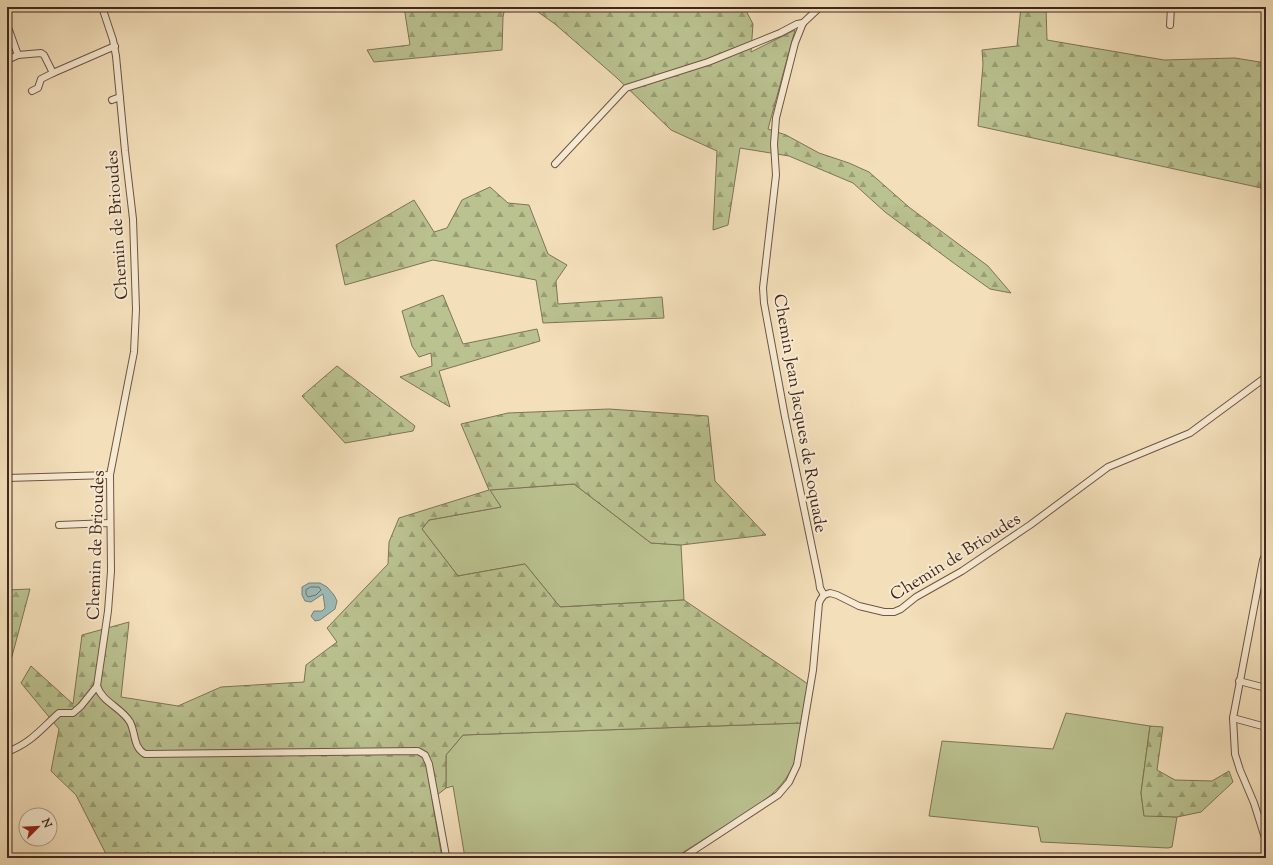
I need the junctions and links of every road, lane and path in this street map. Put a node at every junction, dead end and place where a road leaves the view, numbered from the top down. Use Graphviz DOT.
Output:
graph roads {
  1 [pos="102,7"];
  2 [pos="820,7"];
  3 [pos="1171,7"];
  4 [pos="803,23"];
  5 [pos="1170,25"];
  6 [pos="7,31"];
  7 [pos="114,46"];
  8 [pos="18,54"];
  9 [pos="7,60"];
  10 [pos="53,73"];
  11 [pos="32,91"];
  12 [pos="120,97"];
  13 [pos="112,100"];
  14 [pos="555,164"];
  15 [pos="1266,377"];
  16 [pos="110,475"];
  17 [pos="7,478"];
  18 [pos="110,523"];
  19 [pos="59,526"];
  20 [pos="1266,553"];
  21 [pos="824,595"];
  22 [pos="1239,681"];
  23 [pos="96,686"];
  24 [pos="1266,688"];
  25 [pos="1233,718"];
  26 [pos="1266,727"];
  27 [pos="7,752"];
  28 [pos="1266,841"];
  29 [pos="448,858"];
  30 [pos="682,858"];
  1 -- 7 [label="street, Chemin de Brioudes"];
  2 -- 4 [label="street, Chemin Jean Jacques de Roquade"];
  3 -- 5 [label="street"];
  4 -- 14 [label="street"];
  4 -- 21 [label="street, Chemin Jean Jacques de Roquade"];
  6 -- 8 [label="street"];
  7 -- 10 [label="street"];
  7 -- 12 [label="street, Chemin de Brioudes"];
  8 -- 9 [label="street"];
  8 -- 10 [label="street"];
  10 -- 11 [label="street"];
  12 -- 13 [label="street"];
  12 -- 16 [label="street, Chemin de Brioudes"];
  15 -- 21 [label="street, Chemin de Brioudes"];
  16 -- 17 [label="street"];
  16 -- 18 [label="street, Chemin de Brioudes"];
  18 -- 19 [label="street"];
  18 -- 23 [label="street, Chemin de Brioudes"];
  20 -- 22 [label="street"];
  21 -- 30 [label="street"];
  22 -- 24 [label="street"];
  22 -- 25 [label="street"];
  23 -- 27 [label="street"];
  23 -- 29 [label="street"];
  25 -- 26 [label="street"];
  25 -- 28 [label="street"];
}
